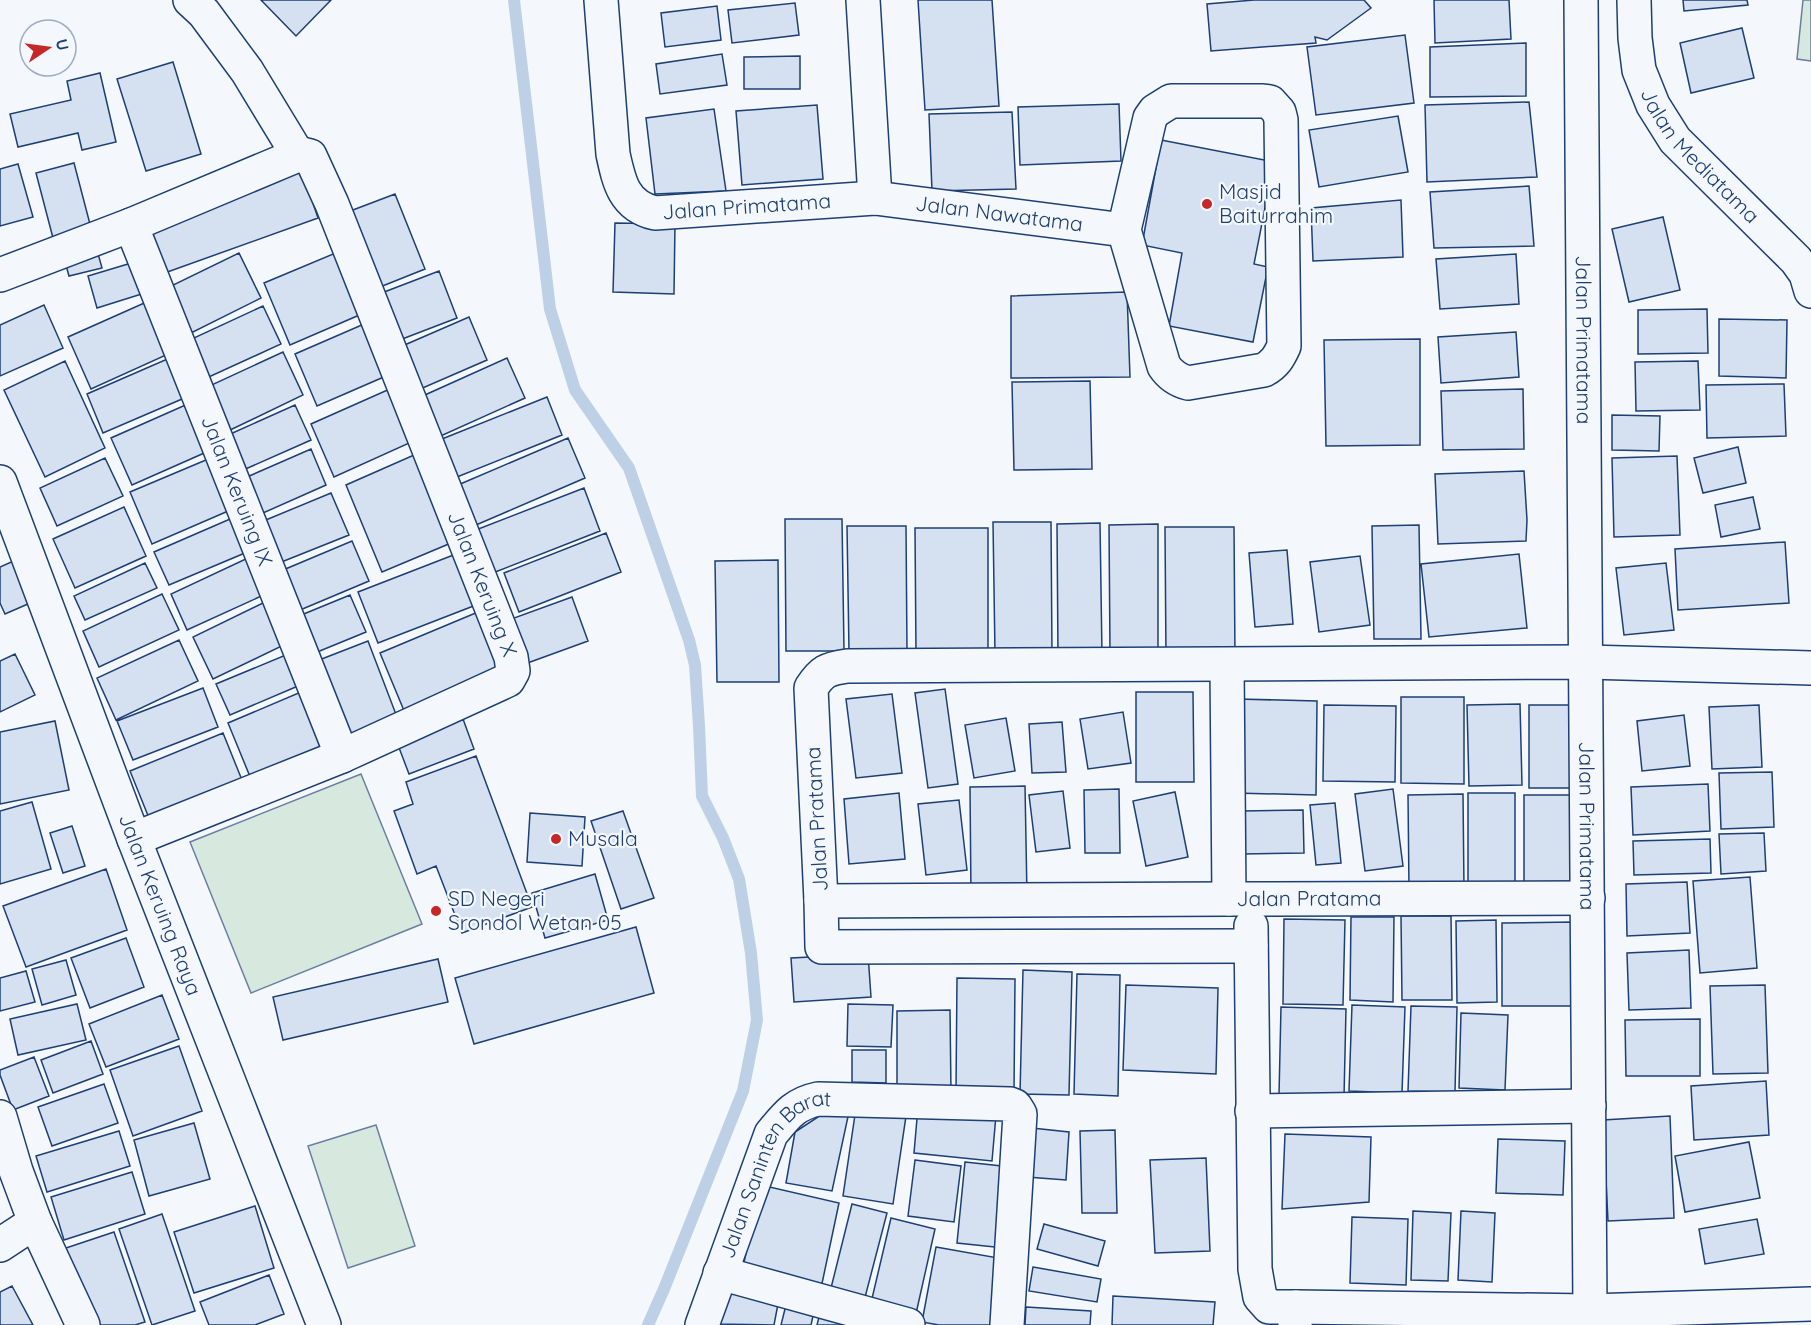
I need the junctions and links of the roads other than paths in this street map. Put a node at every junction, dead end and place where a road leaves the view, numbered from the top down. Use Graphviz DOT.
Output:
graph roads {
  1 [pos="190,0"];
  2 [pos="601,0"];
  3 [pos="863,0"];
  4 [pos="1581,0"];
  5 [pos="1634,0"];
  6 [pos="298,155"];
  7 [pos="875,198"];
  8 [pos="131,225"];
  9 [pos="1124,230"];
  10 [pos="0,275"];
  11 [pos="1811,291"];
  12 [pos="0,482"];
  13 [pos="1587,662"];
  14 [pos="1227,665"];
  15 [pos="1811,668"];
  16 [pos="342,756"];
  17 [pos="134,839"];
  18 [pos="1588,898"];
  19 [pos="1240,899"];
  20 [pos="822,902"];
  21 [pos="1251,946"];
  22 [pos="1588,1106"];
  23 [pos="1252,1111"];
  24 [pos="0,1117"];
  25 [pos="35,1222"];
  26 [pos="0,1245"];
  27 [pos="720,1273"];
  28 [pos="1811,1304"];
  29 [pos="1590,1311"];
  30 [pos="1295,1316"];
  31 [pos="83,1325"];
  32 [pos="324,1325"];
  33 [pos="702,1325"];
  34 [pos="908,1325"];
  35 [pos="1007,1325"];
  1 -- 6 [label="street"];
  2 -- 7 [label="street, Jalan Primatama"];
  3 -- 7 [label="street"];
  4 -- 13 [label="street, Jalan Primatama"];
  5 -- 11 [label="street, Jalan Mediatama"];
  6 -- 8 [label="street"];
  6 -- 16 [label="street, Jalan Keruing X"];
  7 -- 9 [label="street, Jalan Nawatama"];
  8 -- 10 [label="street"];
  8 -- 16 [label="street, Jalan Keruing IX"];
  9 -- 9 [label="street"];
  12 -- 17 [label="street, Jalan Keruing Raya"];
  13 -- 14 [label="street, Jalan Pratama"];
  13 -- 15 [label="street, Jalan Pratama"];
  13 -- 18 [label="street, Jalan Primatama"];
  14 -- 19 [label="street, Jalan Pratama"];
  14 -- 20 [label="street, Jalan Pratama"];
  16 -- 17 [label="street, Jalan Keruing X"];
  17 -- 32 [label="street, Jalan Keruing Raya"];
  18 -- 19 [label="street, Jalan Pratama"];
  18 -- 22 [label="street, Jalan Primatama"];
  19 -- 20 [label="street"];
  19 -- 21 [label="street"];
  20 -- 21 [label="street, Jalan Pratama"];
  21 -- 23 [label="street"];
  22 -- 23 [label="street"];
  22 -- 29 [label="street"];
  23 -- 30 [label="street"];
  24 -- 25 [label="street"];
  25 -- 26 [label="street"];
  25 -- 31 [label="street"];
  27 -- 33 [label="street, Jalan Saninten Barat"];
  27 -- 34 [label="street"];
  27 -- 35 [label="street, Jalan Saninten Barat"];
  28 -- 29 [label="street"];
  29 -- 30 [label="street"];
}
